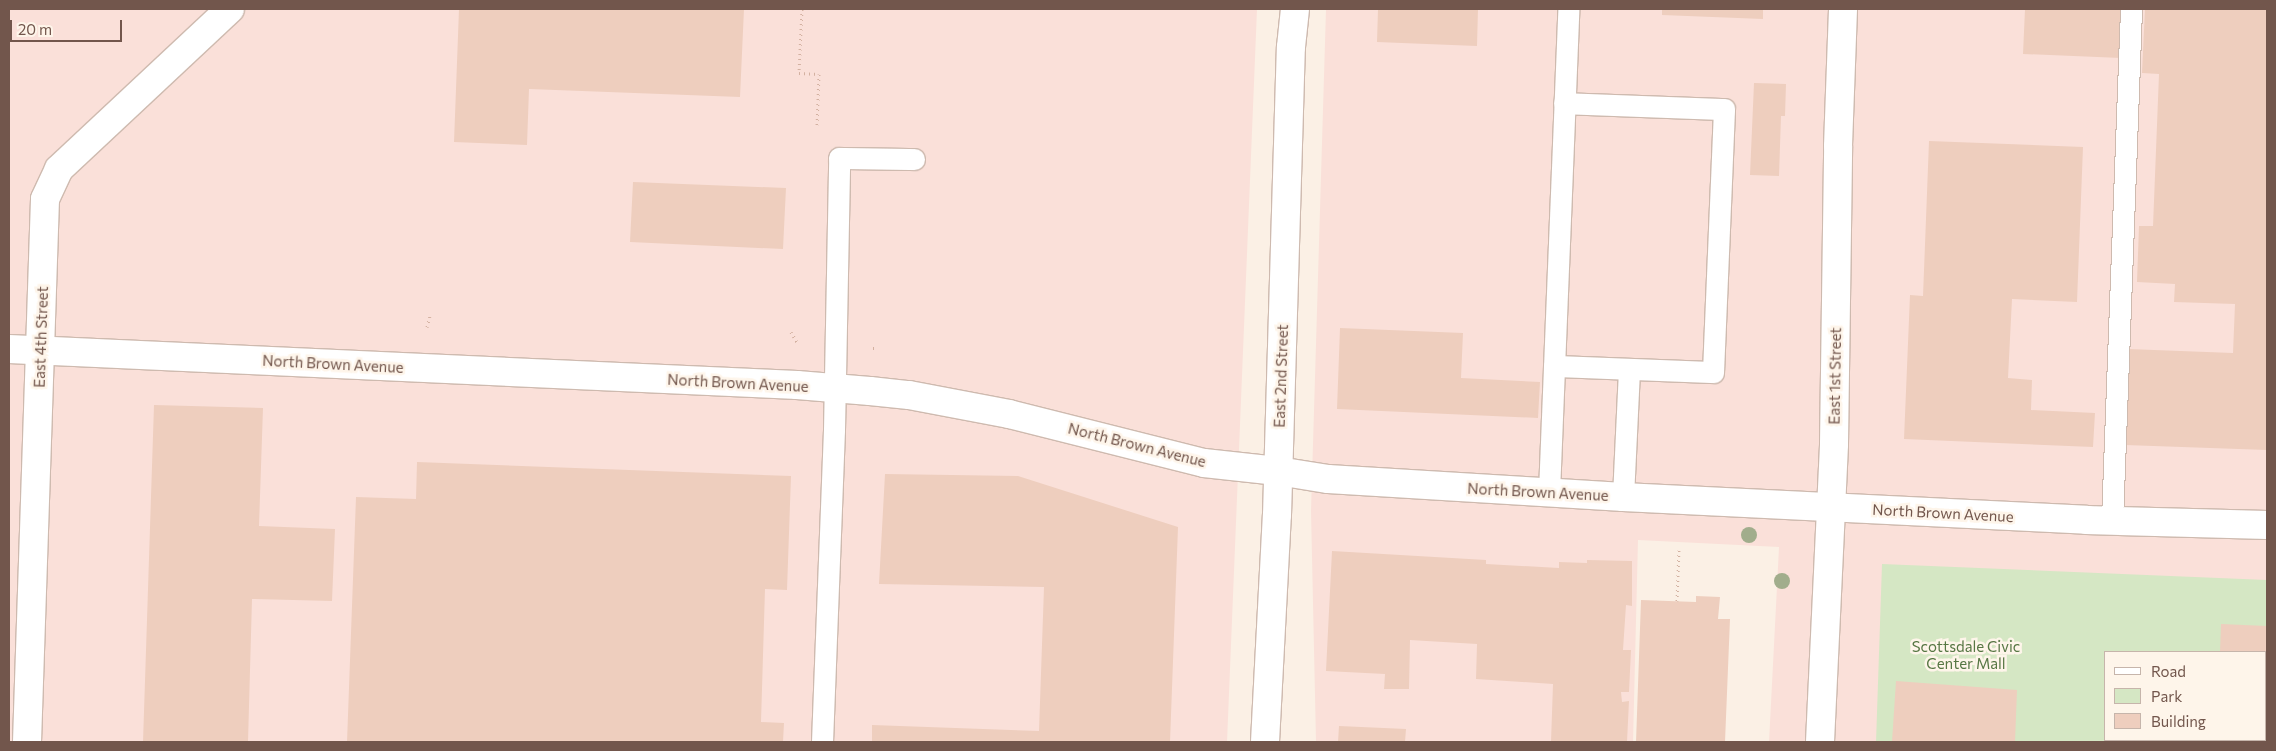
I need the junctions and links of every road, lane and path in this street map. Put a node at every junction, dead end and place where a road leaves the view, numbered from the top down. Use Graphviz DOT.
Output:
graph roads {
  1 [pos="230,9"];
  2 [pos="802,9"];
  3 [pos="1295,9"];
  4 [pos="1568,9"];
  5 [pos="1843,9"];
  6 [pos="2131,9"];
  7 [pos="1564,103"];
  8 [pos="817,125"];
  9 [pos="914,159"];
  10 [pos="430,316"];
  11 [pos="426,327"];
  12 [pos="791,332"];
  13 [pos="798,342"];
  14 [pos="873,348"];
  15 [pos="878,348"];
  16 [pos="9,349"];
  17 [pos="40,351"];
  18 [pos="1554,366"];
  19 [pos="1629,369"];
  20 [pos="834,388"];
  21 [pos="1278,472"];
  22 [pos="1549,492"];
  23 [pos="1623,497"];
  24 [pos="1832,508"];
  25 [pos="2112,520"];
  26 [pos="2267,525"];
  27 [pos="1678,550"];
  28 [pos="1677,602"];
  29 [pos="27,742"];
  30 [pos="822,742"];
  31 [pos="1265,742"];
  32 [pos="1820,742"];
  1 -- 17 [label="street, East 4th Street"];
  2 -- 8 [label="path"];
  3 -- 21 [label="street, East 2nd Street"];
  4 -- 7 [label="lane"];
  5 -- 24 [label="street, East 1st Street"];
  6 -- 25 [label="lane"];
  7 -- 18 [label="lane"];
  7 -- 19 [label="lane"];
  9 -- 20 [label="lane"];
  10 -- 11 [label="path"];
  12 -- 13 [label="path"];
  14 -- 15 [label="path"];
  16 -- 17 [label="street, North Brown Avenue"];
  17 -- 20 [label="street, North Brown Avenue"];
  17 -- 29 [label="street, East 4th Street"];
  18 -- 19 [label="lane"];
  18 -- 22 [label="lane"];
  19 -- 23 [label="lane"];
  20 -- 21 [label="street, North Brown Avenue"];
  20 -- 30 [label="lane"];
  21 -- 22 [label="street, North Brown Avenue"];
  21 -- 31 [label="street, East 2nd Street"];
  22 -- 23 [label="street, North Brown Avenue"];
  23 -- 24 [label="street, North Brown Avenue"];
  24 -- 25 [label="street, North Brown Avenue"];
  24 -- 32 [label="street, East 1st Street"];
  25 -- 26 [label="street, North Brown Avenue"];
  27 -- 28 [label="path"];
}
